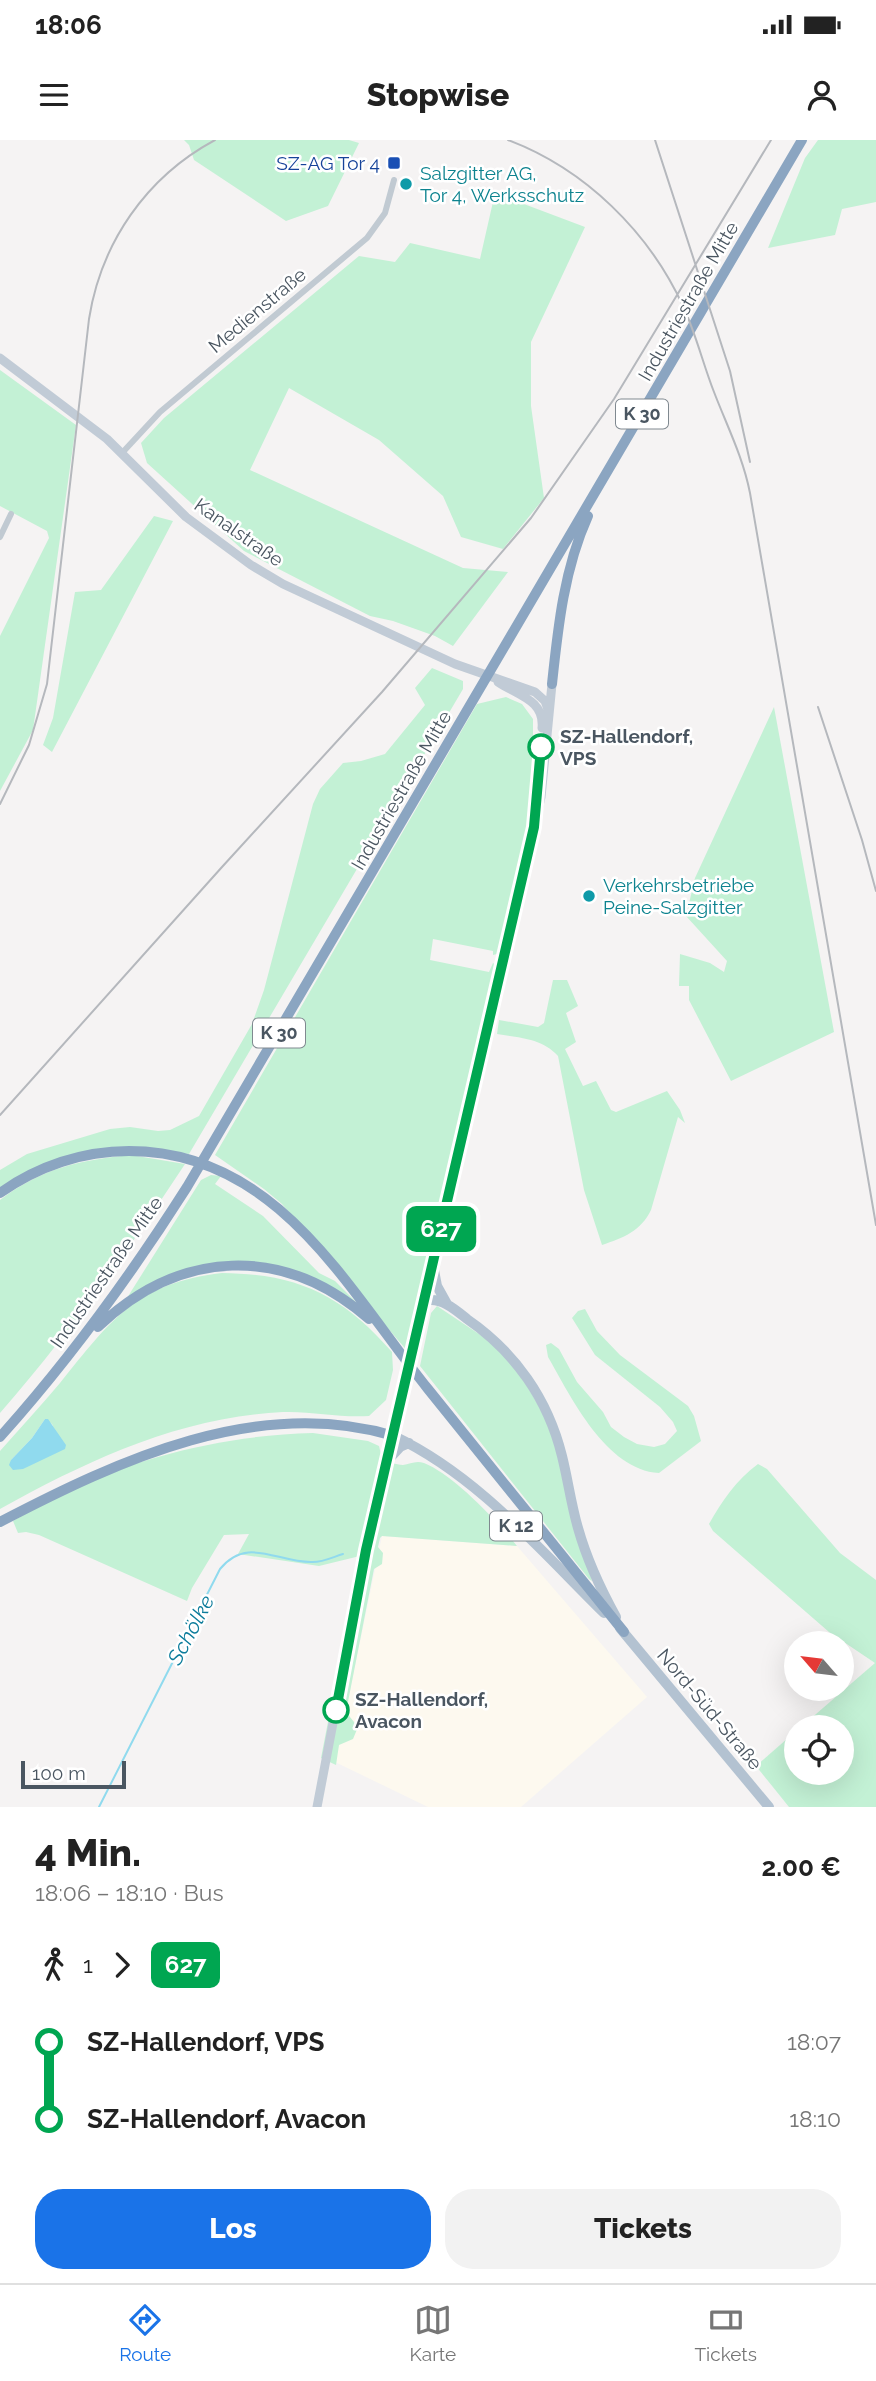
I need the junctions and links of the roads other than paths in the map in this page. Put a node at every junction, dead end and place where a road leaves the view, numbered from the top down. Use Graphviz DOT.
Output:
graph roads {
  1 [pos="802,140"];
  2 [pos="394,180"];
  3 [pos="0,358"];
  4 [pos="122,453"];
  5 [pos="614,462"];
  6 [pos="11,514"];
  7 [pos="0,537"];
  8 [pos="494,679"];
  9 [pos="552,684"];
  10 [pos="542,696"];
  11 [pos="530,700"];
  12 [pos="550,713"];
  13 [pos="537,809"];
  14 [pos="0,1193"];
  15 [pos="433,1265"];
  16 [pos="425,1301"];
  17 [pos="447,1305"];
  18 [pos="384,1334"];
  19 [pos="71,1353"];
  20 [pos="394,1436"];
  21 [pos="0,1437"];
  22 [pos="409,1443"];
  23 [pos="388,1460"];
  24 [pos="0,1522"];
  25 [pos="624,1632"];
  26 [pos="317,1807"];
  27 [pos="769,1807"];
  1 -- 5 [label="highway, Industriestraße Mitte / K 30"];
  2 -- 4 [label="street, Medienstraße"];
  3 -- 4 [label="street, Kanalstraße"];
  4 -- 8 [label="street, Kanalstraße"];
  5 -- 9 [label="highway"];
  5 -- 19 [label="highway, Industriestraße Mitte / K 30"];
  6 -- 7 [label="street"];
  8 -- 10 [label="street, Kanalstraße"];
  8 -- 11 [label="street, Kanalstraße"];
  9 -- 10 [label="street"];
  9 -- 12 [label="street"];
  10 -- 11 [label="street"];
  10 -- 12 [label="street"];
  11 -- 13 [label="street"];
  12 -- 13 [label="street"];
  13 -- 15 [label="street"];
  14 -- 18 [label="highway"];
  15 -- 16 [label="street"];
  15 -- 17 [label="main road"];
  16 -- 17 [label="main road, K 12"];
  16 -- 20 [label="street"];
  17 -- 25 [label="main road, K 12"];
  18 -- 19 [label="highway"];
  18 -- 25 [label="highway"];
  19 -- 21 [label="highway, Industriestraße Mitte / K 30"];
  20 -- 22 [label="main road, K 12"];
  20 -- 23 [label="street"];
  20 -- 24 [label="highway"];
  22 -- 23 [label="main road"];
  22 -- 25 [label="main road, K 12"];
  23 -- 26 [label="street"];
  25 -- 27 [label="main road, Nord-Süd-Straße / K 12"];
}
